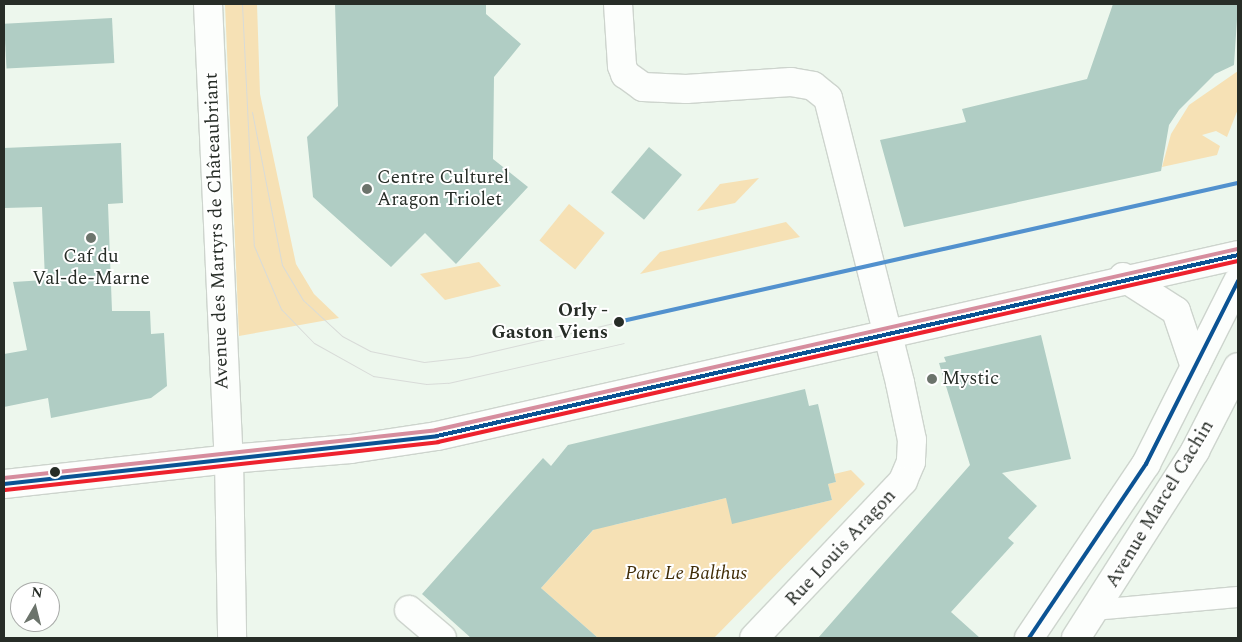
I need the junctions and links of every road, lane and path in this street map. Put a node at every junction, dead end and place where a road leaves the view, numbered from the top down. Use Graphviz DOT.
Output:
graph roads {
  1 [pos="208,4"];
  2 [pos="618,4"];
  3 [pos="1238,255"];
  4 [pos="1123,277"];
  5 [pos="1238,281"];
  6 [pos="886,332"];
  7 [pos="1195,367"];
  8 [pos="1238,367"];
  9 [pos="229,458"];
  10 [pos="4,484"];
  11 [pos="1238,597"];
  12 [pos="409,610"];
  13 [pos="1095,610"];
  14 [pos="232,638"];
  15 [pos="442,638"];
  16 [pos="754,638"];
  17 [pos="1029,638"];
  18 [pos="1076,638"];
  1 -- 9 [label="street, Avenue des Martyrs de Châteaubriant"];
  2 -- 6 [label="street, Rue Louis Aragon"];
  3 -- 4 [label="street"];
  4 -- 6 [label="street"];
  4 -- 7 [label="street"];
  5 -- 7 [label="street, Avenue Marcel Cachin"];
  6 -- 9 [label="street"];
  6 -- 16 [label="street, Rue Louis Aragon"];
  7 -- 17 [label="street, Avenue Marcel Cachin"];
  8 -- 13 [label="street, Avenue Marcel Cachin"];
  9 -- 10 [label="street"];
  9 -- 14 [label="street, Avenue des Martyrs de Châteaubriant"];
  11 -- 13 [label="lane"];
  12 -- 15 [label="street"];
  13 -- 18 [label="street, Avenue Marcel Cachin"];
}
